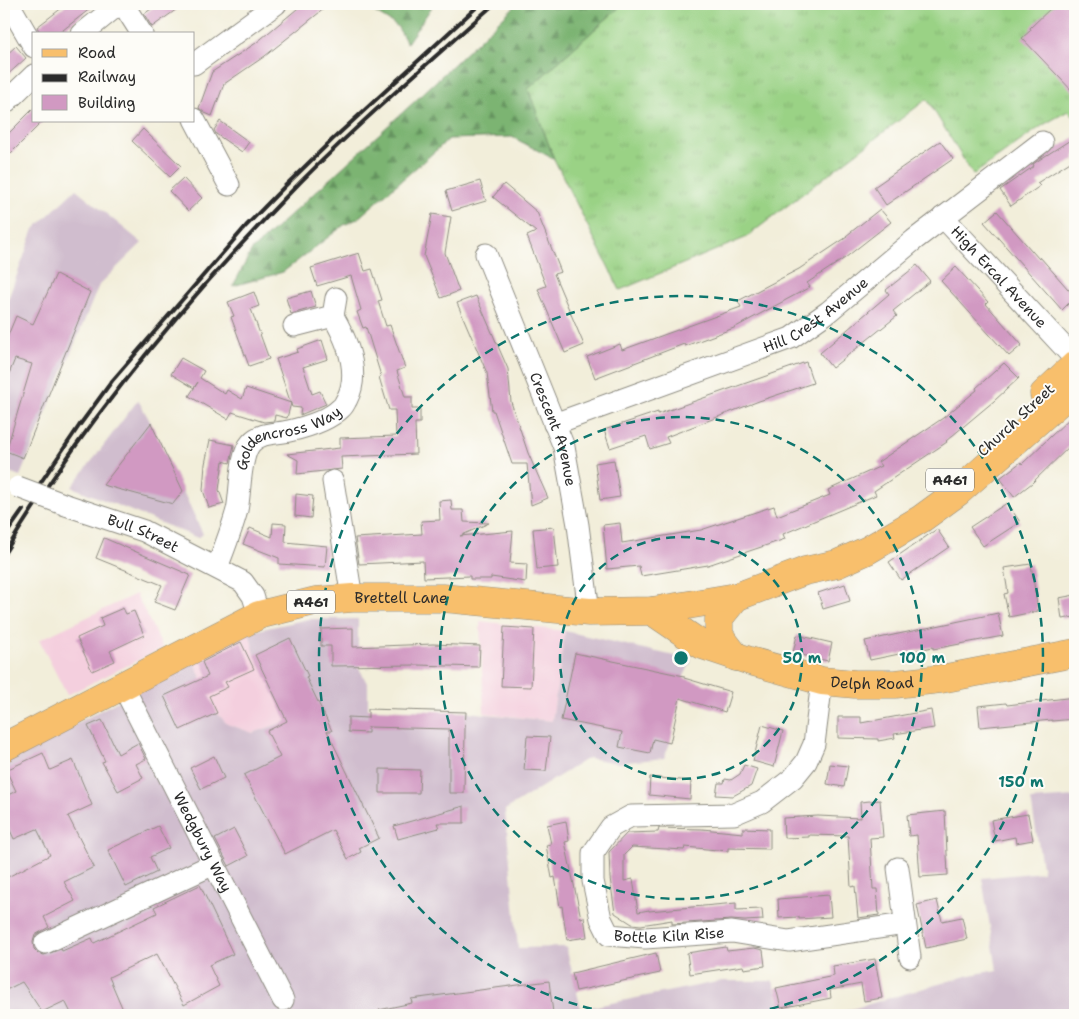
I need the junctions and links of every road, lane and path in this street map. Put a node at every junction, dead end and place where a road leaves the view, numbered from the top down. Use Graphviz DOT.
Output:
graph roads {
  1 [pos="9,4"];
  2 [pos="121,4"];
  3 [pos="276,4"];
  4 [pos="85,32"];
  5 [pos="141,32"];
  6 [pos="32,44"];
  7 [pos="195,63"];
  8 [pos="32,77"];
  9 [pos="4,104"];
  10 [pos="195,121"];
  11 [pos="1042,142"];
  12 [pos="229,185"];
  13 [pos="943,217"];
  14 [pos="486,254"];
  15 [pos="294,326"];
  16 [pos="1075,359"];
  17 [pos="1075,364"];
  18 [pos="1075,388"];
  19 [pos="554,424"];
  20 [pos="333,481"];
  21 [pos="11,485"];
  22 [pos="218,568"];
  23 [pos="805,571"];
  24 [pos="736,597"];
  25 [pos="352,598"];
  26 [pos="690,605"];
  27 [pos="589,612"];
  28 [pos="652,612"];
  29 [pos="259,615"];
  30 [pos="1075,653"];
  31 [pos="730,655"];
  32 [pos="822,681"];
  33 [pos="127,684"];
  34 [pos="4,747"];
  35 [pos="214,864"];
  36 [pos="898,868"];
  37 [pos="905,924"];
  38 [pos="45,944"];
  39 [pos="910,957"];
  40 [pos="283,1000"];
  1 -- 6 [label="street"];
  2 -- 4 [label="street"];
  2 -- 5 [label="street"];
  3 -- 7 [label="street"];
  8 -- 9 [label="street"];
  10 -- 12 [label="street"];
  11 -- 13 [label="street, Hill Crest Avenue"];
  13 -- 16 [label="street, High Ercal Avenue"];
  13 -- 19 [label="street, Hill Crest Avenue"];
  14 -- 19 [label="street, Crescent Avenue"];
  15 -- 22 [label="street, Goldencross Way"];
  17 -- 23 [label="main road, Church Street / A461"];
  18 -- 23 [label="main road, Church Street / A461"];
  19 -- 27 [label="street, Crescent Avenue"];
  20 -- 25 [label="street"];
  21 -- 22 [label="street, Bull Street, bridge"];
  22 -- 29 [label="street, Bull Street"];
  23 -- 24 [label="main road, Church Street / A461"];
  24 -- 26 [label="main road, Church Street / A461"];
  24 -- 31 [label="main road"];
  25 -- 27 [label="main road, Brettell Lane / A461"];
  25 -- 29 [label="main road, Brettell Lane / A461"];
  26 -- 28 [label="main road, Church Street / A461"];
  26 -- 31 [label="main road"];
  27 -- 28 [label="main road, Brettell Lane / A461"];
  28 -- 31 [label="main road, Delph Road"];
  29 -- 33 [label="main road, Brettell Lane / A461"];
  30 -- 32 [label="main road, Delph Road"];
  31 -- 32 [label="main road, Delph Road"];
  32 -- 37 [label="street, Bottle Kiln Rise"];
  33 -- 34 [label="main road, Brettell Lane / A461"];
  33 -- 35 [label="street, Wedgbury Way"];
  35 -- 38 [label="street"];
  35 -- 40 [label="street, Wedgbury Way"];
  36 -- 37 [label="street"];
  37 -- 39 [label="street"];
}
